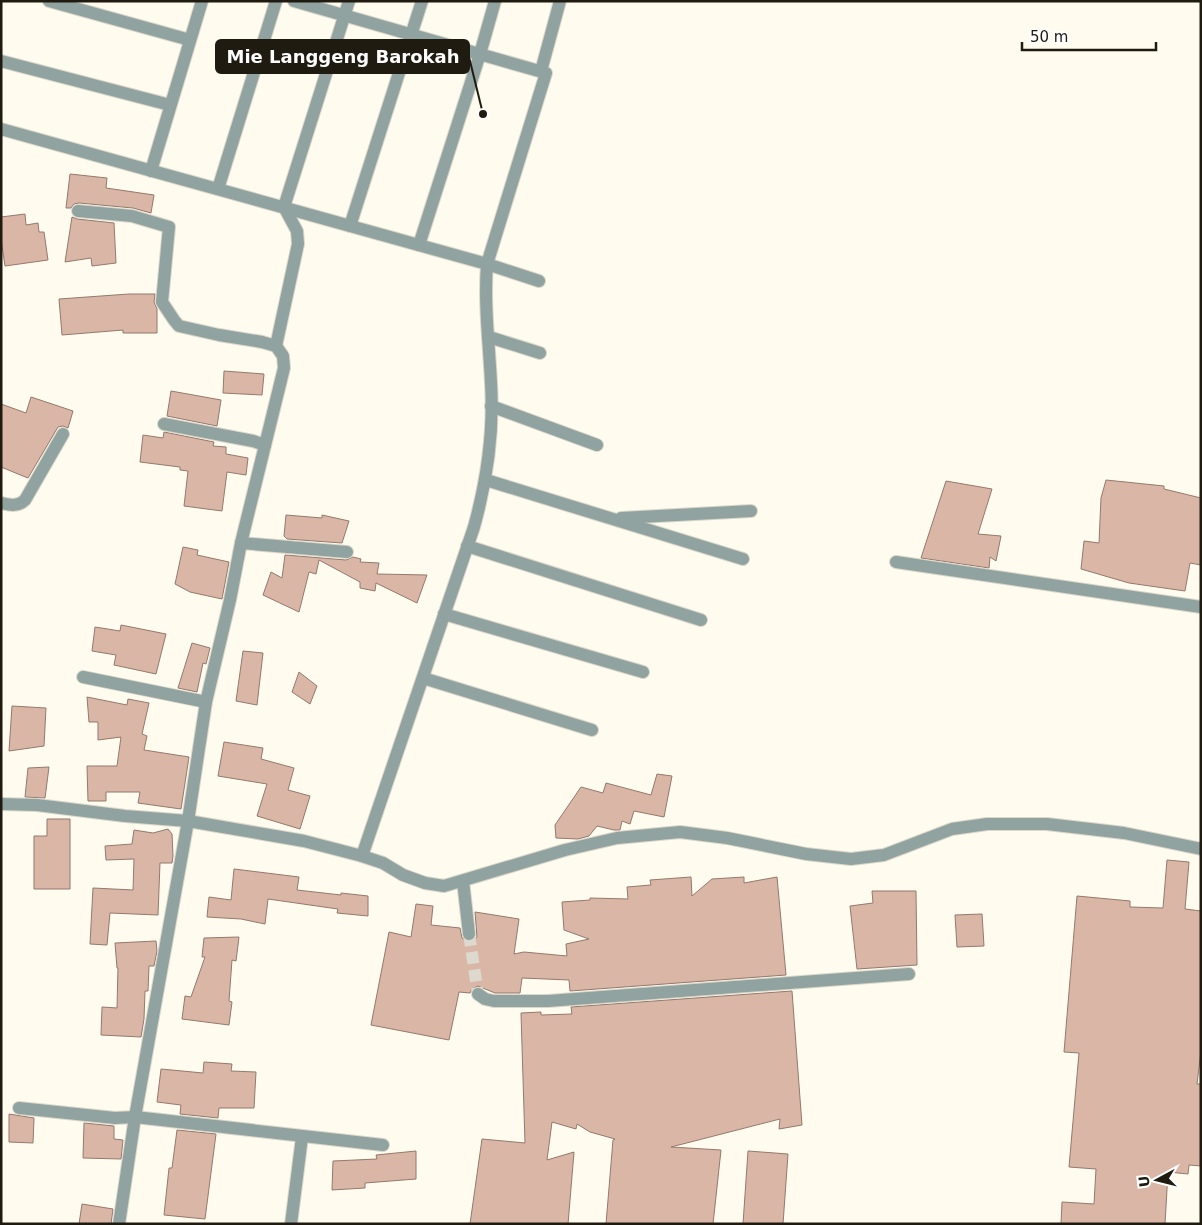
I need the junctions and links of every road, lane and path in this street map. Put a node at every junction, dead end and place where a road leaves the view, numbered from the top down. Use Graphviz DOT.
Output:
graph roads {
  1 [pos="49,1"];
  2 [pos="202,1"];
  3 [pos="276,1"];
  4 [pos="294,1"];
  5 [pos="349,1"];
  6 [pos="422,1"];
  7 [pos="495,1"];
  8 [pos="560,1"];
  9 [pos="345,16"];
  10 [pos="412,35"];
  11 [pos="190,40"];
  12 [pos="480,54"];
  13 [pos="1,61"];
  14 [pos="540,71"];
  15 [pos="170,106"];
  16 [pos="1,129"];
  17 [pos="151,171"];
  18 [pos="218,189"];
  19 [pos="284,207"];
  20 [pos="78,211"];
  21 [pos="350,226"];
  22 [pos="419,245"];
  23 [pos="487,264"];
  24 [pos="539,281"];
  25 [pos="489,337"];
  26 [pos="276,346"];
  27 [pos="540,353"];
  28 [pos="491,406"];
  29 [pos="164,424"];
  30 [pos="63,434"];
  31 [pos="265,445"];
  32 [pos="597,445"];
  33 [pos="486,480"];
  34 [pos="1,503"];
  35 [pos="751,511"];
  36 [pos="611,519"];
  37 [pos="241,543"];
  38 [pos="467,546"];
  39 [pos="347,552"];
  40 [pos="743,559"];
  41 [pos="896,562"];
  42 [pos="1201,607"];
  43 [pos="444,614"];
  44 [pos="702,620"];
  45 [pos="643,672"];
  46 [pos="83,677"];
  47 [pos="423,678"];
  48 [pos="206,702"];
  49 [pos="592,730"];
  50 [pos="1,804"];
  51 [pos="188,821"];
  52 [pos="1201,849"];
  53 [pos="362,856"];
  54 [pos="463,881"];
  55 [pos="469,934"];
  56 [pos="909,974"];
  57 [pos="478,994"];
  58 [pos="20,1108"];
  59 [pos="135,1117"];
  60 [pos="302,1137"];
  61 [pos="383,1145"];
  62 [pos="119,1224"];
  63 [pos="291,1224"];
  1 -- 11 [label="street"];
  2 -- 11 [label="street"];
  3 -- 18 [label="street"];
  4 -- 9 [label="street"];
  5 -- 9 [label="street"];
  6 -- 10 [label="street"];
  7 -- 12 [label="street"];
  8 -- 14 [label="street"];
  9 -- 10 [label="street"];
  9 -- 19 [label="street"];
  10 -- 12 [label="street"];
  10 -- 21 [label="street"];
  11 -- 15 [label="street"];
  12 -- 14 [label="street"];
  12 -- 22 [label="street"];
  13 -- 15 [label="street"];
  14 -- 23 [label="street"];
  15 -- 17 [label="street"];
  16 -- 17 [label="street"];
  17 -- 18 [label="street"];
  18 -- 19 [label="street"];
  19 -- 21 [label="street"];
  19 -- 26 [label="street"];
  20 -- 26 [label="street"];
  21 -- 22 [label="street"];
  22 -- 23 [label="street"];
  23 -- 24 [label="street"];
  23 -- 25 [label="street"];
  25 -- 27 [label="street"];
  25 -- 28 [label="street"];
  26 -- 31 [label="street"];
  28 -- 32 [label="street"];
  28 -- 33 [label="street"];
  29 -- 31 [label="street"];
  30 -- 34 [label="street"];
  31 -- 37 [label="street"];
  33 -- 36 [label="street"];
  33 -- 38 [label="street"];
  35 -- 36 [label="street"];
  36 -- 40 [label="street"];
  37 -- 39 [label="street"];
  37 -- 48 [label="street"];
  38 -- 43 [label="street"];
  38 -- 44 [label="street"];
  41 -- 42 [label="street"];
  43 -- 45 [label="street"];
  43 -- 47 [label="street"];
  46 -- 48 [label="street"];
  47 -- 49 [label="street"];
  47 -- 53 [label="street"];
  48 -- 51 [label="street"];
  50 -- 51 [label="street"];
  51 -- 53 [label="street"];
  51 -- 59 [label="street"];
  52 -- 54 [label="street"];
  53 -- 54 [label="street"];
  54 -- 55 [label="street"];
  56 -- 57 [label="street"];
  58 -- 59 [label="street"];
  59 -- 60 [label="street"];
  59 -- 62 [label="street"];
  60 -- 61 [label="street"];
  60 -- 63 [label="street"];
}
